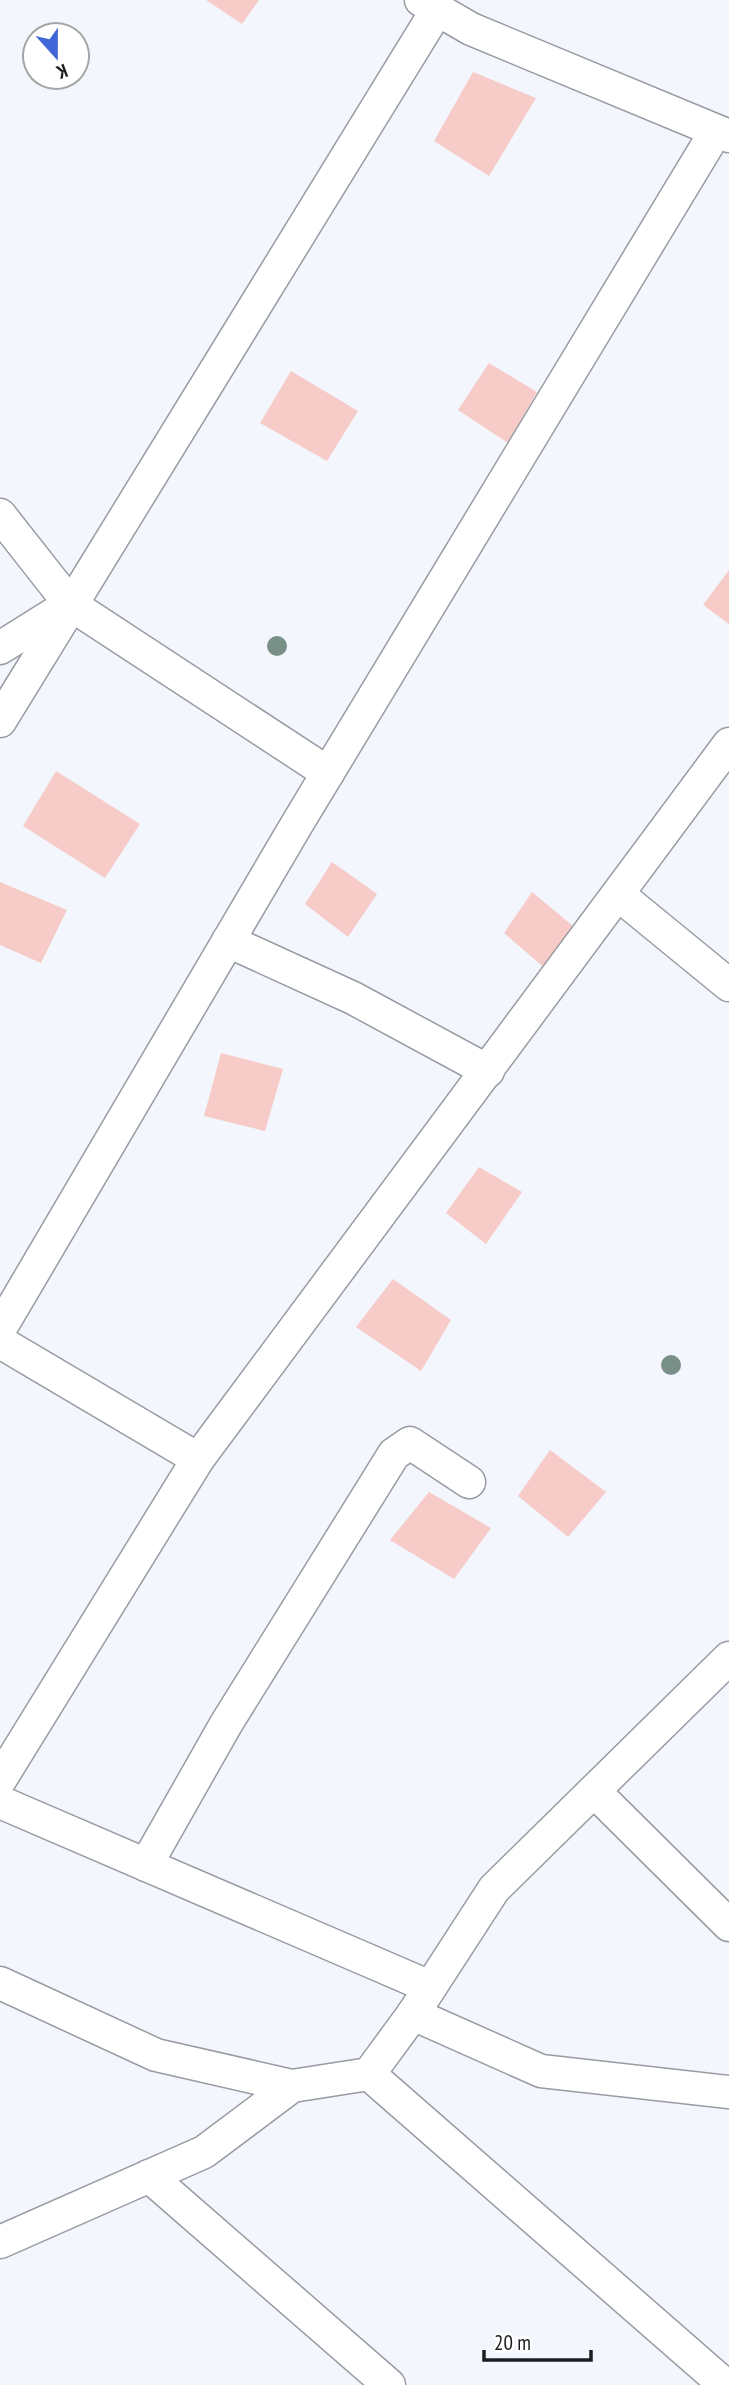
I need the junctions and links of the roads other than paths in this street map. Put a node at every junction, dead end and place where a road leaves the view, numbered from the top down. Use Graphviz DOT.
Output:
graph roads {
  1 [pos="429,5"];
  2 [pos="723,133"];
  3 [pos="0,514"];
  4 [pos="70,604"];
  5 [pos="0,648"];
  6 [pos="0,721"];
  7 [pos="729,744"];
  8 [pos="328,773"];
  9 [pos="619,895"];
  10 [pos="228,941"];
  11 [pos="729,985"];
  12 [pos="488,1071"];
  13 [pos="0,1329"];
  14 [pos="0,1342"];
  15 [pos="198,1459"];
  16 [pos="469,1482"];
  17 [pos="729,1658"];
  18 [pos="0,1780"];
  19 [pos="594,1791"];
  20 [pos="0,1802"];
  21 [pos="146,1865"];
  22 [pos="729,1925"];
  23 [pos="0,1983"];
  24 [pos="430,1987"];
  25 [pos="413,2014"];
  26 [pos="369,2074"];
  27 [pos="292,2086"];
  28 [pos="729,2092"];
  29 [pos="149,2176"];
  30 [pos="0,2242"];
  31 [pos="389,2385"];
  32 [pos="725,2385"];
  1 -- 2 [label="street"];
  1 -- 4 [label="street"];
  2 -- 8 [label="street"];
  3 -- 4 [label="street"];
  4 -- 5 [label="street"];
  4 -- 6 [label="street"];
  4 -- 8 [label="street"];
  7 -- 9 [label="street"];
  8 -- 10 [label="street"];
  9 -- 11 [label="street"];
  9 -- 12 [label="street"];
  10 -- 12 [label="street"];
  10 -- 13 [label="street"];
  12 -- 15 [label="street"];
  14 -- 15 [label="street"];
  15 -- 18 [label="street"];
  16 -- 21 [label="street"];
  17 -- 19 [label="street"];
  19 -- 22 [label="street"];
  19 -- 24 [label="street"];
  20 -- 21 [label="street"];
  21 -- 24 [label="street"];
  23 -- 27 [label="street"];
  24 -- 25 [label="street"];
  25 -- 26 [label="street"];
  25 -- 28 [label="street"];
  26 -- 27 [label="street"];
  26 -- 32 [label="street"];
  27 -- 29 [label="street"];
  29 -- 30 [label="street"];
  29 -- 31 [label="street"];
}
